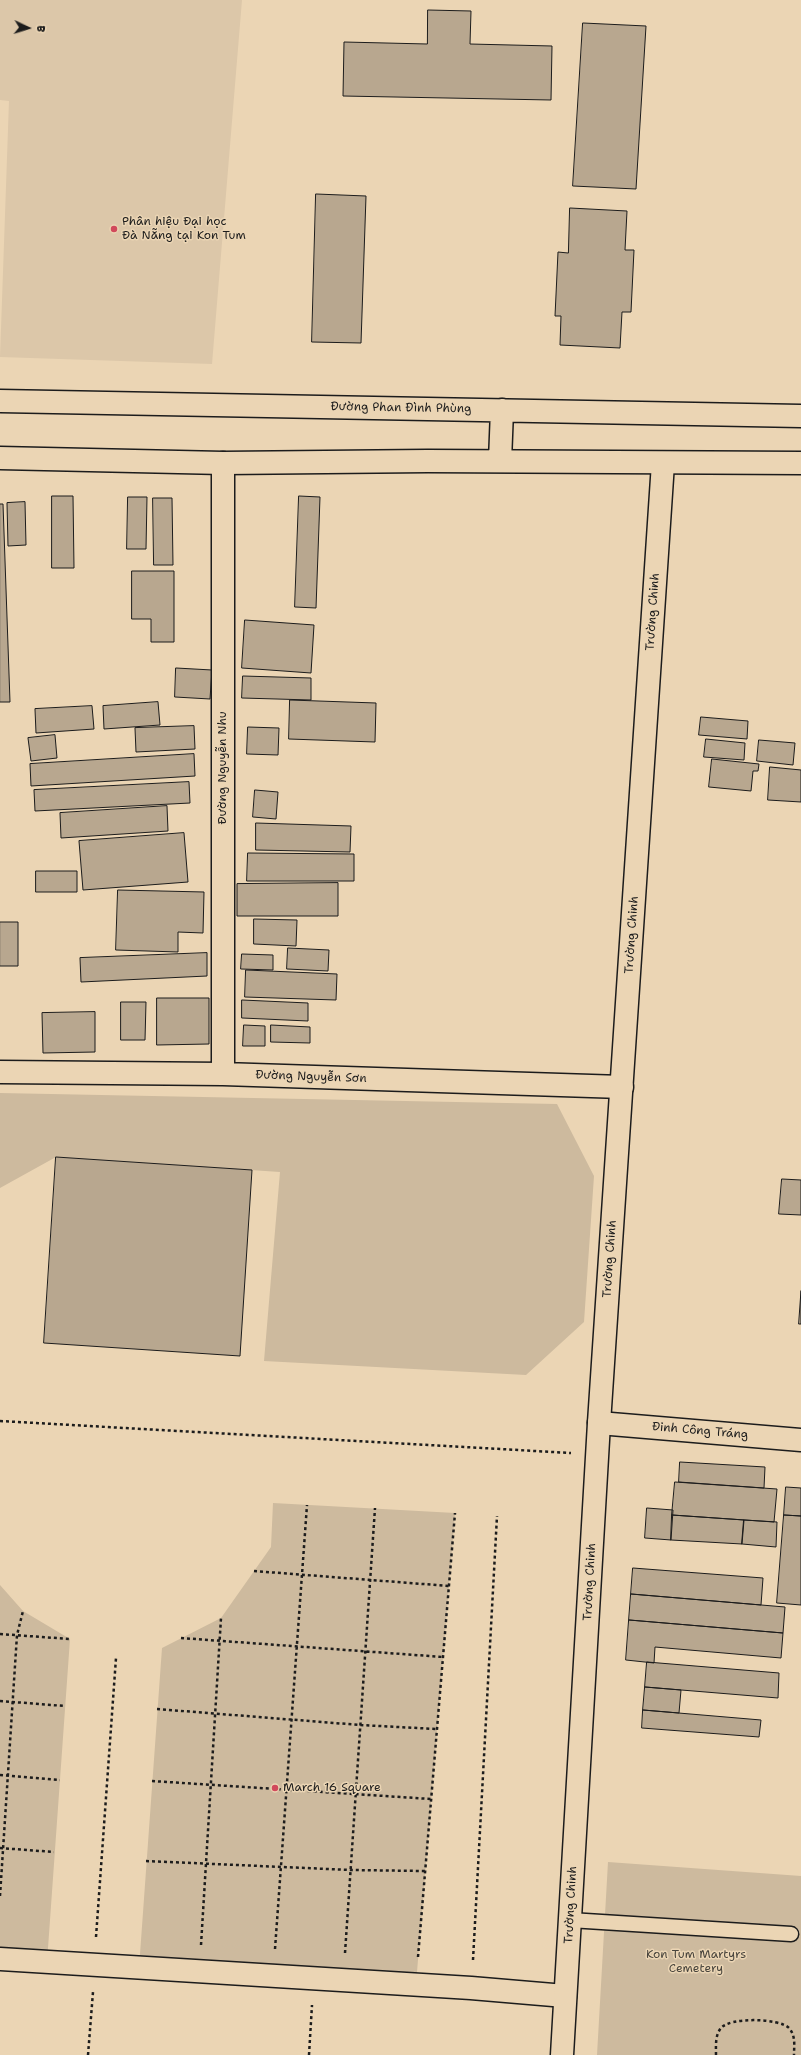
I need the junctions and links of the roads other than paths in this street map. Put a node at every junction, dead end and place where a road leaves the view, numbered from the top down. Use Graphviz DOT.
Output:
graph roads {
  1 [pos="0,401"];
  2 [pos="502,410"];
  3 [pos="801,416"];
  4 [pos="0,458"];
  5 [pos="500,461"];
  6 [pos="223,463"];
  7 [pos="663,463"];
  8 [pos="801,463"];
  9 [pos="0,1072"];
  10 [pos="223,1074"];
  11 [pos="622,1087"];
  12 [pos="599,1423"];
  13 [pos="801,1440"];
  14 [pos="570,1920"];
  15 [pos="791,1934"];
  16 [pos="0,1959"];
  17 [pos="565,1996"];
  18 [pos="562,2055"];
  1 -- 2 [label="street, Đường Phan Đình Phùng"];
  2 -- 3 [label="street, Đường Phan Đình Phùng"];
  2 -- 5 [label="street"];
  4 -- 6 [label="street"];
  5 -- 6 [label="street"];
  5 -- 7 [label="street"];
  6 -- 10 [label="street, Đường Nguyễn Nhu"];
  7 -- 8 [label="street"];
  7 -- 11 [label="street, Trường Chinh"];
  9 -- 10 [label="street, Đường Nguyễn Sơn"];
  10 -- 11 [label="street, Đường Nguyễn Sơn"];
  11 -- 12 [label="street, Trường Chinh"];
  12 -- 13 [label="street, Đinh Công Tráng"];
  12 -- 14 [label="street, Trường Chinh"];
  14 -- 15 [label="lane"];
  14 -- 17 [label="street, Trường Chinh"];
  16 -- 17 [label="street"];
  17 -- 18 [label="street, Trường Chinh"];
}
